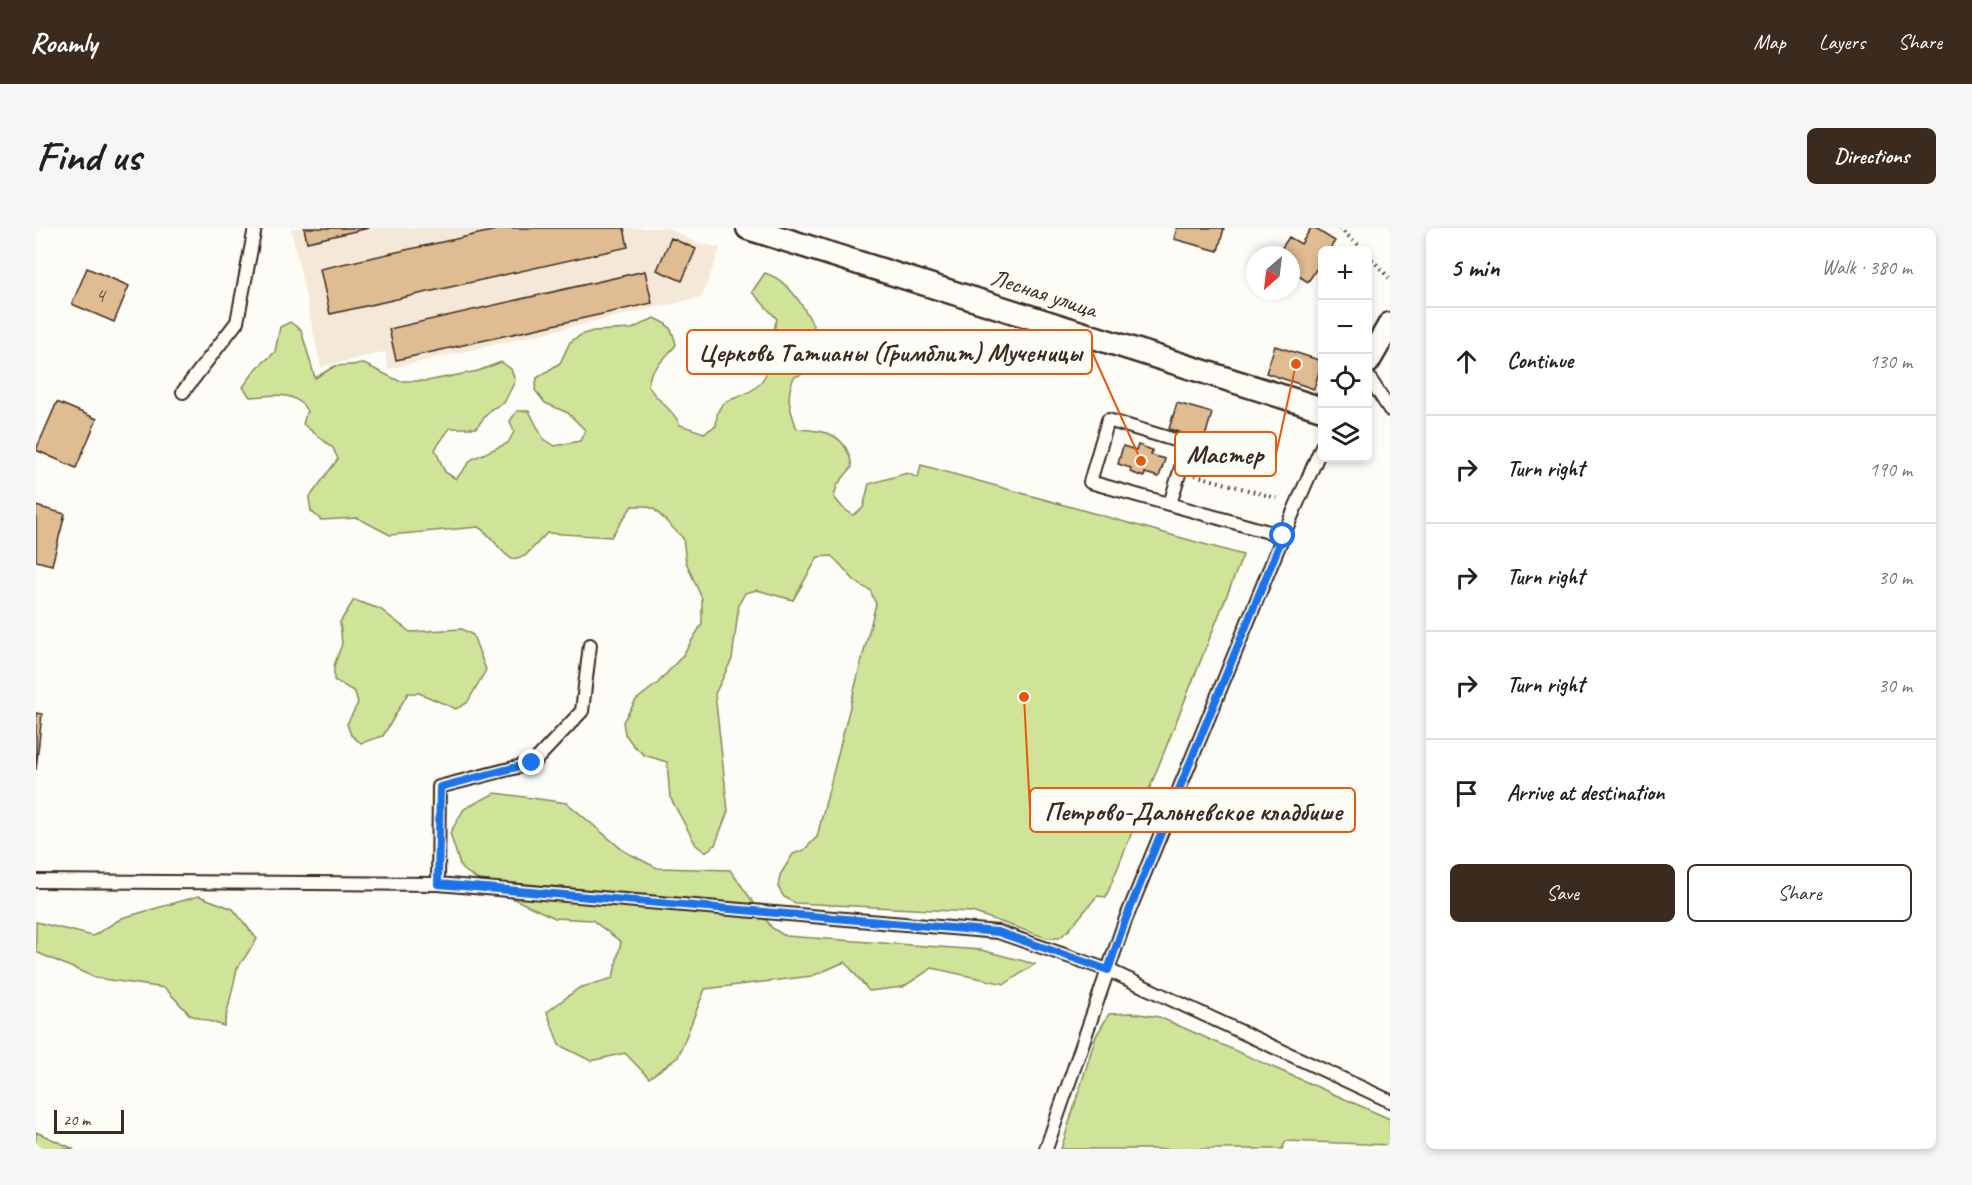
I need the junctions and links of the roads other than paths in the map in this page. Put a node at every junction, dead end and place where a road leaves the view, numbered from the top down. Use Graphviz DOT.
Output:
graph roads {
  1 [pos="255,228"];
  2 [pos="748,228"];
  3 [pos="1388,332"];
  4 [pos="1372,356"];
  5 [pos="1372,382"];
  6 [pos="183,392"];
  7 [pos="1320,408"];
  8 [pos="1390,410"];
  9 [pos="1318,457"];
  10 [pos="1170,504"];
  11 [pos="1283,536"];
  12 [pos="590,645"];
  13 [pos="36,881"];
  14 [pos="438,884"];
  15 [pos="1108,970"];
  16 [pos="1390,1101"];
  17 [pos="1046,1149"];
  1 -- 6 [label="lane"];
  2 -- 7 [label="street, Лесная улица"];
  3 -- 4 [label="street"];
  5 -- 8 [label="lane"];
  9 -- 11 [label="lane"];
  10 -- 10 [label="lane"];
  10 -- 11 [label="lane"];
  11 -- 15 [label="lane"];
  12 -- 14 [label="lane"];
  13 -- 14 [label="lane"];
  14 -- 15 [label="lane"];
  15 -- 16 [label="lane"];
  15 -- 17 [label="lane"];
}
